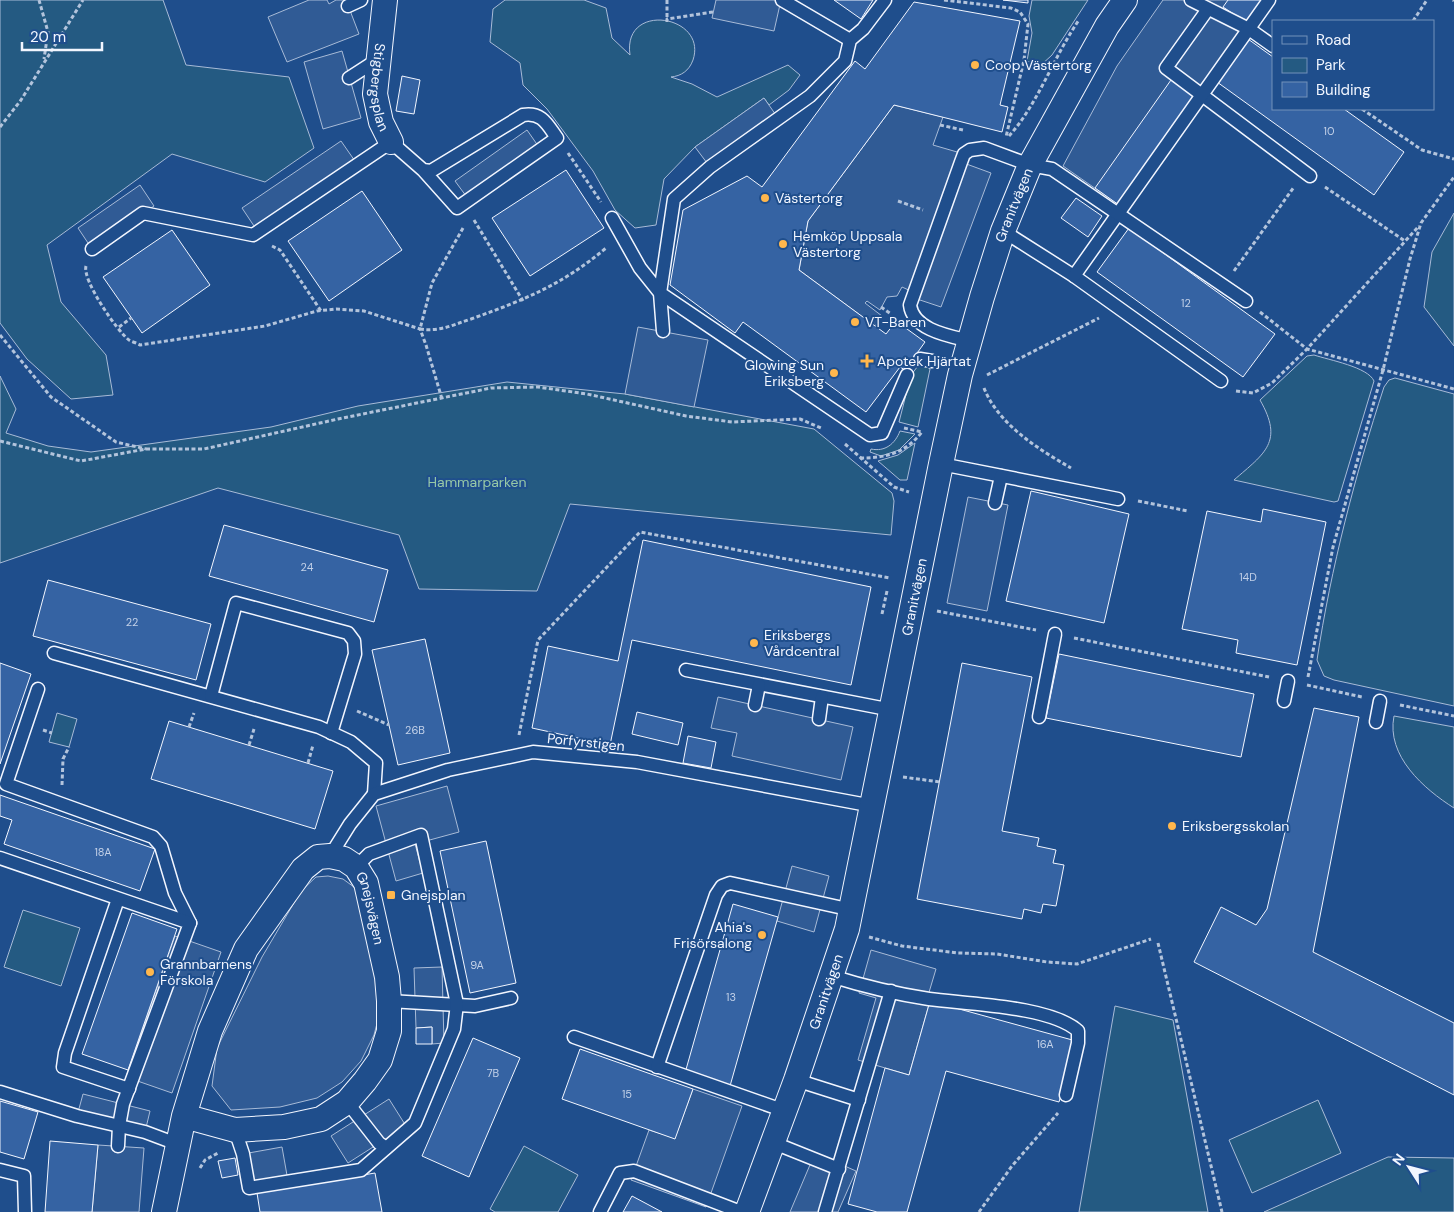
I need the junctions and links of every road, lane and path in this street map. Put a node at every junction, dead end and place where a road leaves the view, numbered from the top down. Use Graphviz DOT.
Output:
graph roads {
  1 [pos="40,0"];
  2 [pos="83,0"];
  3 [pos="361,0"];
  4 [pos="386,0"];
  5 [pos="667,0"];
  6 [pos="782,0"];
  7 [pos="885,0"];
  8 [pos="944,0"];
  9 [pos="1125,0"];
  10 [pos="1191,0"];
  11 [pos="1269,0"];
  12 [pos="1428,0"];
  13 [pos="348,6"];
  14 [pos="1208,9"];
  15 [pos="713,12"];
  16 [pos="1083,14"];
  17 [pos="1414,20"];
  18 [pos="1249,29"];
  19 [pos="850,40"];
  20 [pos="1272,45"];
  21 [pos="380,58"];
  22 [pos="44,62"];
  23 [pos="349,78"];
  24 [pos="1202,96"];
  25 [pos="1363,110"];
  26 [pos="0,127"];
  27 [pos="557,138"];
  28 [pos="391,142"];
  29 [pos="1454,159"];
  30 [pos="1030,165"];
  31 [pos="423,170"];
  32 [pos="1307,174"];
  33 [pos="1454,177"];
  34 [pos="898,201"];
  35 [pos="912,206"];
  36 [pos="1118,213"];
  37 [pos="612,218"];
  38 [pos="1422,223"];
  39 [pos="1003,231"];
  40 [pos="253,235"];
  41 [pos="1405,241"];
  42 [pos="92,249"];
  43 [pos="1074,276"];
  44 [pos="1224,286"];
  45 [pos="660,293"];
  46 [pos="523,301"];
  47 [pos="1246,301"];
  48 [pos="1120,308"];
  49 [pos="321,311"];
  50 [pos="131,318"];
  51 [pos="119,327"];
  52 [pos="420,329"];
  53 [pos="663,332"];
  54 [pos="0,335"];
  55 [pos="970,341"];
  56 [pos="1307,349"];
  57 [pos="1383,370"];
  58 [pos="907,376"];
  59 [pos="1221,381"];
  60 [pos="1454,389"];
  61 [pos="442,399"];
  62 [pos="899,427"];
  63 [pos="829,432"];
  64 [pos="922,432"];
  65 [pos="0,441"];
  66 [pos="841,441"];
  67 [pos="146,449"];
  68 [pos="940,464"];
  69 [pos="1074,470"];
  70 [pos="1001,476"];
  71 [pos="1118,499"];
  72 [pos="907,501"];
  73 [pos="995,503"];
  74 [pos="1188,510"];
  75 [pos="892,568"];
  76 [pos="890,578"];
  77 [pos="914,605"];
  78 [pos="1055,634"];
  79 [pos="54,653"];
  80 [pos="686,670"];
  81 [pos="1288,680"];
  82 [pos="759,684"];
  83 [pos="38,689"];
  84 [pos="211,696"];
  85 [pos="822,696"];
  86 [pos="1284,701"];
  87 [pos="1380,701"];
  88 [pos="340,704"];
  89 [pos="755,705"];
  90 [pos="892,710"];
  91 [pos="1038,716"];
  92 [pos="1454,716"];
  93 [pos="819,719"];
  94 [pos="1376,722"];
  95 [pos="389,725"];
  96 [pos="331,733"];
  97 [pos="69,747"];
  98 [pos="515,755"];
  99 [pos="880,773"];
  100 [pos="940,782"];
  101 [pos="374,794"];
  102 [pos="56,802"];
  103 [pos="873,806"];
  104 [pos="330,856"];
  105 [pos="0,858"];
  106 [pos="356,867"];
  107 [pos="118,899"];
  108 [pos="849,919"];
  109 [pos="190,923"];
  110 [pos="1151,939"];
  111 [pos="1158,943"];
  112 [pos="831,976"];
  113 [pos="891,991"];
  114 [pos="511,998"];
  115 [pos="389,1001"];
  116 [pos="457,1004"];
  117 [pos="574,1037"];
  118 [pos="657,1067"];
  119 [pos="796,1080"];
  120 [pos="129,1089"];
  121 [pos="0,1092"];
  122 [pos="1066,1095"];
  123 [pos="859,1100"];
  124 [pos="346,1102"];
  125 [pos="785,1111"];
  126 [pos="184,1116"];
  127 [pos="119,1126"];
  128 [pos="235,1130"];
  129 [pos="774,1143"];
  130 [pos="177,1144"];
  131 [pos="118,1146"];
  132 [pos="386,1148"];
  133 [pos="839,1169"];
  134 [pos="0,1170"];
  135 [pos="25,1212"];
  136 [pos="164,1212"];
  137 [pos="600,1212"];
  138 [pos="741,1212"];
  139 [pos="747,1212"];
  140 [pos="825,1212"];
  141 [pos="980,1212"];
  142 [pos="1222,1212"];
  1 -- 22 [label="path"];
  2 -- 22 [label="path"];
  3 -- 13 [label="lane"];
  4 -- 21 [label="street, Stigbergsplan"];
  5 -- 15 [label="path"];
  6 -- 19 [label="lane"];
  7 -- 19 [label="lane"];
  8 -- 16 [label="path"];
  9 -- 30 [label="street, Granitvägen"];
  10 -- 14 [label="lane"];
  11 -- 18 [label="lane"];
  12 -- 17 [label="path"];
  14 -- 18 [label="lane"];
  14 -- 24 [label="lane"];
  18 -- 20 [label="lane"];
  18 -- 24 [label="lane"];
  19 -- 45 [label="lane"];
  21 -- 23 [label="lane"];
  21 -- 28 [label="street, Stigbergsplan"];
  22 -- 26 [label="path"];
  24 -- 32 [label="lane"];
  24 -- 36 [label="lane"];
  25 -- 29 [label="path"];
  27 -- 31 [label="lane"];
  27 -- 31 [label="lane"];
  27 -- 37 [label="path"];
  28 -- 31 [label="lane"];
  28 -- 40 [label="lane"];
  30 -- 36 [label="lane"];
  30 -- 39 [label="street, Granitvägen"];
  30 -- 55 [label="lane"];
  32 -- 41 [label="path"];
  32 -- 44 [label="path"];
  33 -- 38 [label="path"];
  34 -- 35 [label="path"];
  36 -- 43 [label="lane"];
  36 -- 44 [label="lane"];
  37 -- 45 [label="lane"];
  37 -- 46 [label="path"];
  38 -- 41 [label="path"];
  38 -- 57 [label="path"];
  39 -- 43 [label="lane"];
  39 -- 55 [label="street, Granitvägen"];
  40 -- 42 [label="lane"];
  40 -- 49 [label="path"];
  41 -- 56 [label="path"];
  42 -- 51 [label="path"];
  43 -- 48 [label="lane"];
  44 -- 47 [label="lane"];
  45 -- 53 [label="lane"];
  45 -- 58 [label="lane"];
  46 -- 52 [label="path"];
  46 -- 52 [label="path"];
  47 -- 56 [label="path"];
  48 -- 59 [label="lane"];
  48 -- 69 [label="path"];
  49 -- 51 [label="path"];
  49 -- 52 [label="path"];
  50 -- 51 [label="path"];
  52 -- 61 [label="path"];
  54 -- 67 [label="path"];
  55 -- 68 [label="street, Granitvägen"];
  56 -- 57 [label="path"];
  56 -- 59 [label="path"];
  57 -- 60 [label="path"];
  57 -- 87 [label="path"];
  61 -- 63 [label="path"];
  61 -- 67 [label="path"];
  62 -- 64 [label="path"];
  65 -- 67 [label="path"];
  66 -- 72 [label="path"];
  68 -- 70 [label="lane"];
  68 -- 77 [label="street, Granitvägen"];
  70 -- 71 [label="lane"];
  70 -- 73 [label="lane"];
  71 -- 74 [label="path"];
  75 -- 76 [label="path"];
  76 -- 77 [label="path"];
  76 -- 98 [label="path"];
  77 -- 78 [label="path"];
  77 -- 90 [label="street, Granitvägen"];
  78 -- 81 [label="path"];
  78 -- 91 [label="lane"];
  79 -- 84 [label="lane"];
  80 -- 82 [label="lane"];
  81 -- 86 [label="lane"];
  82 -- 85 [label="lane"];
  82 -- 89 [label="lane"];
  83 -- 102 [label="lane"];
  84 -- 88 [label="lane"];
  84 -- 96 [label="lane"];
  85 -- 90 [label="lane"];
  85 -- 93 [label="lane"];
  87 -- 92 [label="path"];
  87 -- 94 [label="lane"];
  88 -- 95 [label="path"];
  88 -- 96 [label="lane"];
  90 -- 99 [label="street, Granitvägen"];
  96 -- 101 [label="lane"];
  97 -- 102 [label="path"];
  98 -- 101 [label="lane, Porfyrstigen"];
  98 -- 103 [label="lane, Porfyrstigen"];
  99 -- 100 [label="path"];
  99 -- 103 [label="street, Granitvägen"];
  101 -- 104 [label="lane"];
  102 -- 109 [label="lane"];
  103 -- 108 [label="street, Granitvägen"];
  104 -- 106 [label="street, Gnejsvägen"];
  104 -- 126 [label="street"];
  105 -- 107 [label="lane"];
  106 -- 115 [label="street, Gnejsvägen"];
  106 -- 116 [label="lane"];
  107 -- 109 [label="lane"];
  107 -- 120 [label="lane"];
  108 -- 110 [label="path"];
  108 -- 112 [label="street, Granitvägen"];
  108 -- 118 [label="lane"];
  109 -- 120 [label="lane"];
  111 -- 142 [label="path"];
  112 -- 113 [label="lane"];
  112 -- 119 [label="street, Granitvägen"];
  113 -- 122 [label="lane"];
  113 -- 123 [label="lane"];
  114 -- 116 [label="lane"];
  115 -- 116 [label="lane"];
  115 -- 124 [label="street, Gnejsvägen"];
  116 -- 132 [label="lane"];
  117 -- 118 [label="lane"];
  118 -- 125 [label="lane"];
  119 -- 123 [label="lane"];
  119 -- 125 [label="street, Granitvägen"];
  120 -- 127 [label="lane"];
  121 -- 127 [label="lane"];
  122 -- 141 [label="path"];
  123 -- 133 [label="lane"];
  124 -- 128 [label="street, Gnejsvägen"];
  124 -- 132 [label="lane"];
  125 -- 129 [label="street, Granitvägen"];
  126 -- 128 [label="street, Gnejsvägen"];
  126 -- 130 [label="street"];
  127 -- 130 [label="lane"];
  127 -- 131 [label="lane"];
  128 -- 132 [label="lane"];
  129 -- 133 [label="lane"];
  129 -- 139 [label="street, Granitvägen"];
  130 -- 136 [label="street"];
  133 -- 140 [label="lane"];
  134 -- 135 [label="lane"];
  137 -- 138 [label="lane"];
}
